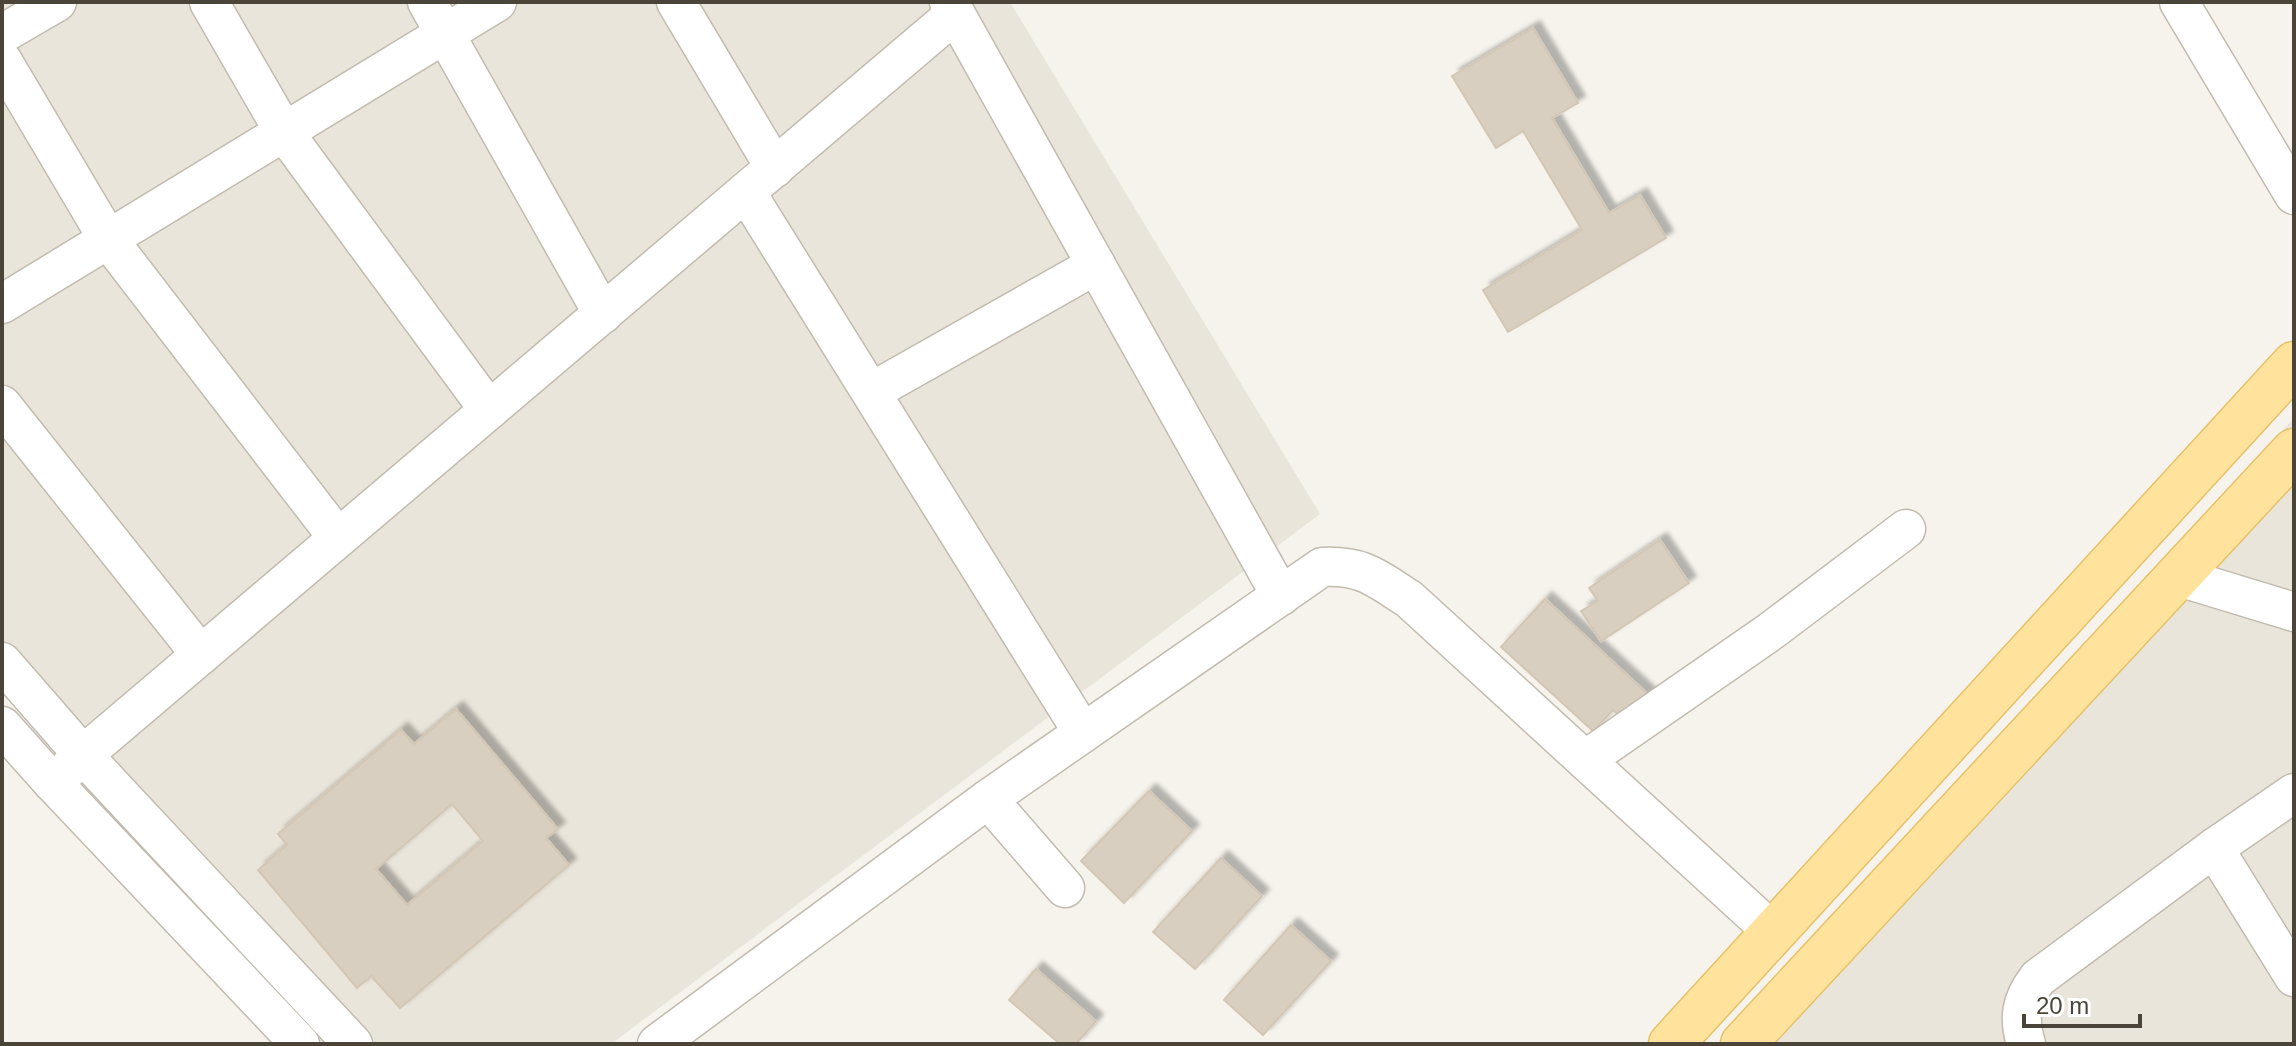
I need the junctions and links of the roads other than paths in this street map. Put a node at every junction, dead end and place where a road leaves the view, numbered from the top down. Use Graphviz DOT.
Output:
graph roads {
  1 [pos="57,2"];
  2 [pos="209,2"];
  3 [pos="497,2"];
  4 [pos="676,2"];
  5 [pos="2179,2"];
  6 [pos="952,8"];
  7 [pos="436,18"];
  8 [pos="2,34"];
  9 [pos="2,60"];
  10 [pos="284,132"];
  11 [pos="775,168"];
  12 [pos="746,192"];
  13 [pos="2294,195"];
  14 [pos="108,239"];
  15 [pos="1096,265"];
  16 [pos="2,304"];
  17 [pos="603,314"];
  18 [pos="2294,364"];
  19 [pos="871,392"];
  20 [pos="2,405"];
  21 [pos="489,410"];
  22 [pos="2294,451"];
  23 [pos="1906,529"];
  24 [pos="338,538"];
  25 [pos="2179,577"];
  26 [pos="1281,596"];
  27 [pos="2294,612"];
  28 [pos="201,655"];
  29 [pos="2,662"];
  30 [pos="2,726"];
  31 [pos="1083,733"];
  32 [pos="83,755"];
  33 [pos="1585,760"];
  34 [pos="53,783"];
  35 [pos="2294,793"];
  36 [pos="988,799"];
  37 [pos="2214,848"];
  38 [pos="1065,888"];
  39 [pos="1774,933"];
  40 [pos="2294,977"];
  41 [pos="283,1037"];
  42 [pos="1681,1041"];
  43 [pos="353,1044"];
  44 [pos="657,1044"];
  45 [pos="1743,1044"];
  46 [pos="2026,1044"];
  1 -- 8 [label="street"];
  2 -- 10 [label="street"];
  3 -- 7 [label="street"];
  4 -- 11 [label="street"];
  5 -- 13 [label="street"];
  6 -- 11 [label="street"];
  6 -- 15 [label="street"];
  7 -- 10 [label="street"];
  7 -- 17 [label="street"];
  9 -- 14 [label="street"];
  10 -- 14 [label="street"];
  10 -- 21 [label="street"];
  11 -- 12 [label="street"];
  12 -- 17 [label="street"];
  12 -- 19 [label="street"];
  14 -- 16 [label="street"];
  14 -- 24 [label="street"];
  15 -- 19 [label="street"];
  15 -- 26 [label="street"];
  17 -- 21 [label="street"];
  18 -- 39 [label="main road"];
  19 -- 31 [label="street"];
  20 -- 28 [label="street"];
  21 -- 24 [label="street"];
  22 -- 25 [label="main road"];
  23 -- 33 [label="street"];
  24 -- 28 [label="street"];
  25 -- 27 [label="street"];
  25 -- 45 [label="main road"];
  26 -- 31 [label="street"];
  26 -- 33 [label="street"];
  28 -- 32 [label="street"];
  29 -- 32 [label="street"];
  30 -- 34 [label="street"];
  31 -- 36 [label="street"];
  32 -- 34 [label="street"];
  32 -- 43 [label="street"];
  33 -- 39 [label="street"];
  34 -- 41 [label="street"];
  35 -- 37 [label="street"];
  36 -- 38 [label="street"];
  36 -- 44 [label="street"];
  37 -- 40 [label="street"];
  37 -- 46 [label="street"];
  39 -- 42 [label="main road"];
}
